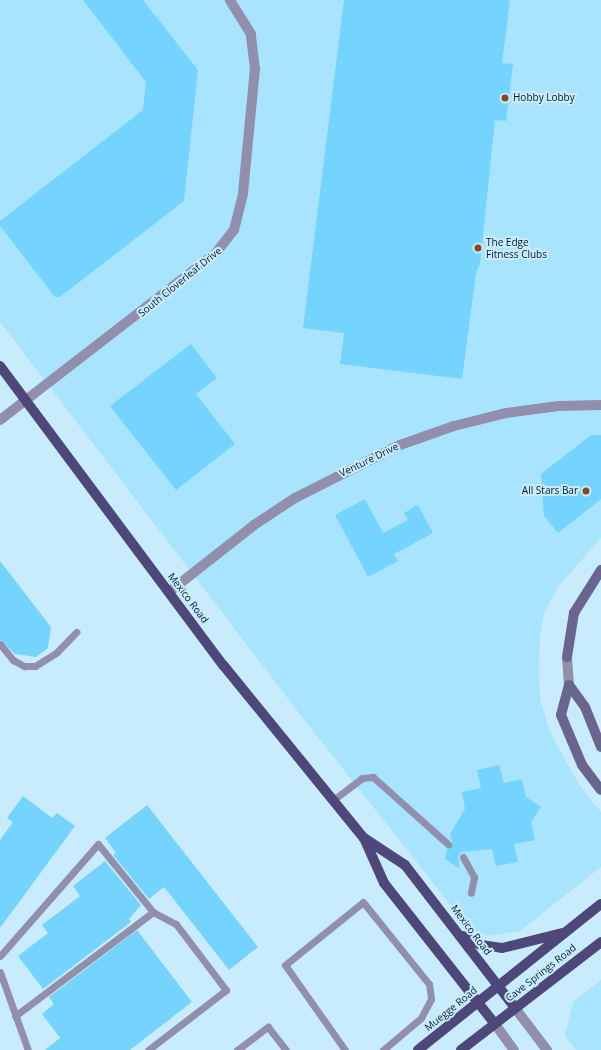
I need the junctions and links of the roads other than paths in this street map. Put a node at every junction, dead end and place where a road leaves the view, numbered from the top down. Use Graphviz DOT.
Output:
graph roads {
  1 [pos="230,0"];
  2 [pos="0,366"];
  3 [pos="27,400"];
  4 [pos="601,405"];
  5 [pos="0,420"];
  6 [pos="601,570"];
  7 [pos="169,592"];
  8 [pos="76,632"];
  9 [pos="0,644"];
  10 [pos="567,657"];
  11 [pos="569,684"];
  12 [pos="601,747"];
  13 [pos="601,790"];
  14 [pos="333,800"];
  15 [pos="364,838"];
  16 [pos="448,844"];
  17 [pos="463,857"];
  18 [pos="471,893"];
  19 [pos="601,904"];
  20 [pos="153,912"];
  21 [pos="566,932"];
  22 [pos="459,933"];
  23 [pos="601,942"];
  24 [pos="0,956"];
  25 [pos="0,972"];
  26 [pos="498,986"];
  27 [pos="478,1002"];
  28 [pos="515,1008"];
  29 [pos="15,1016"];
  30 [pos="495,1024"];
  31 [pos="28,1050"];
  32 [pos="148,1050"];
  33 [pos="237,1050"];
  34 [pos="286,1050"];
  35 [pos="345,1050"];
  36 [pos="383,1050"];
  37 [pos="418,1050"];
  38 [pos="462,1050"];
  39 [pos="514,1050"];
  40 [pos="546,1050"];
  1 -- 3 [label="street, South Cloverleaf Drive"];
  2 -- 3 [label="main road, Mexico Road"];
  3 -- 5 [label="street, South Cloverleaf Drive"];
  3 -- 7 [label="main road, Mexico Road"];
  4 -- 7 [label="street, Venture Drive"];
  6 -- 10 [label="main road"];
  7 -- 14 [label="main road, Mexico Road"];
  8 -- 9 [label="lane"];
  10 -- 11 [label="street"];
  11 -- 12 [label="main road"];
  11 -- 13 [label="main road"];
  14 -- 15 [label="main road, Mexico Road"];
  14 -- 16 [label="lane"];
  15 -- 22 [label="main road, Mexico Road"];
  15 -- 27 [label="main road, Mexico Road"];
  17 -- 18 [label="lane"];
  19 -- 21 [label="main road, Cave Springs Road"];
  20 -- 24 [label="lane"];
  20 -- 29 [label="lane"];
  20 -- 32 [label="lane"];
  21 -- 22 [label="main road"];
  21 -- 26 [label="main road, Cave Springs Road"];
  22 -- 26 [label="main road, Mexico Road"];
  23 -- 28 [label="main road, Cave Springs Road"];
  25 -- 29 [label="lane"];
  26 -- 27 [label="main road, Muegge Road"];
  26 -- 28 [label="main road, Mexico Road"];
  27 -- 30 [label="main road, Mexico Road"];
  27 -- 37 [label="main road, Muegge Road"];
  28 -- 30 [label="main road, Cave Springs Road"];
  28 -- 40 [label="street, Mexico Road"];
  29 -- 31 [label="lane"];
  30 -- 38 [label="main road"];
  30 -- 39 [label="street, Mexico Road"];
  33 -- 34 [label="lane"];
  35 -- 36 [label="lane"];
}
